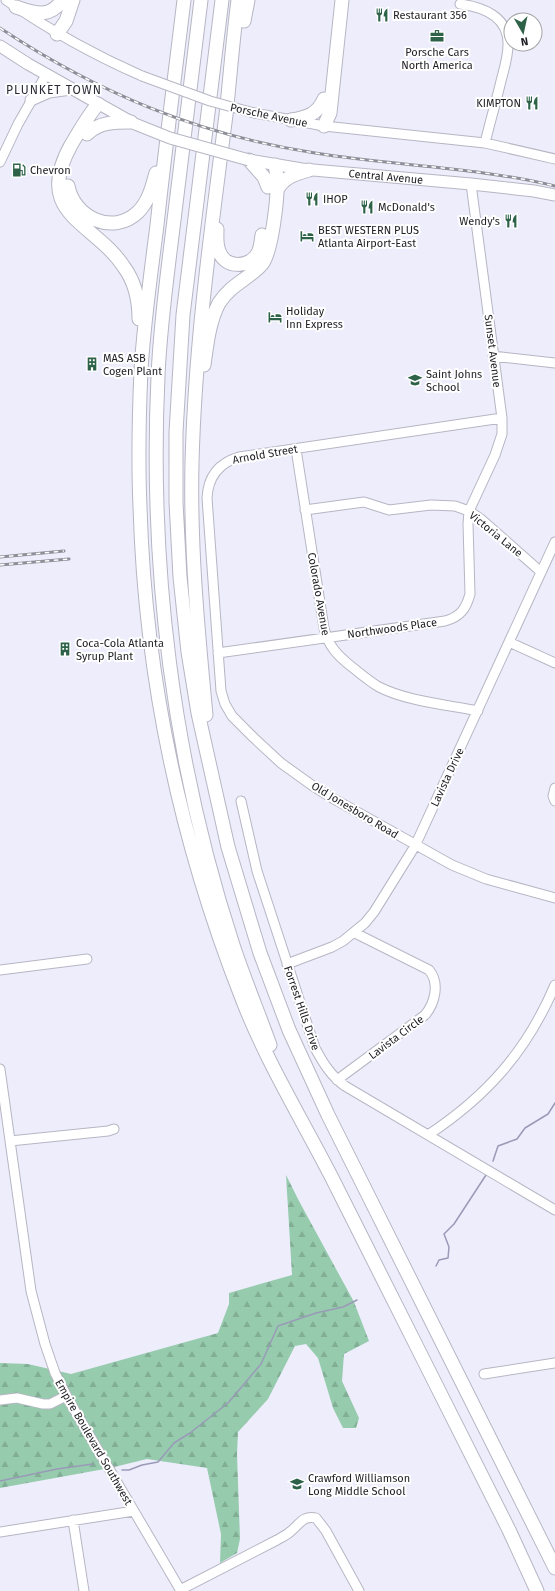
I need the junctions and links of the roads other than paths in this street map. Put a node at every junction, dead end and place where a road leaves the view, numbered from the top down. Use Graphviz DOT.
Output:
graph roads {
  1 [pos="66,0"];
  2 [pos="184,0"];
  3 [pos="201,0"];
  4 [pos="209,0"];
  5 [pos="222,0"];
  6 [pos="238,0"];
  7 [pos="248,0"];
  8 [pos="334,0"];
  9 [pos="342,0"];
  10 [pos="11,3"];
  11 [pos="460,4"];
  12 [pos="57,34"];
  13 [pos="0,46"];
  14 [pos="46,75"];
  15 [pos="71,89"];
  16 [pos="324,99"];
  17 [pos="31,100"];
  18 [pos="98,104"];
  19 [pos="226,113"];
  20 [pos="291,120"];
  21 [pos="133,123"];
  22 [pos="167,126"];
  23 [pos="324,126"];
  24 [pos="87,134"];
  25 [pos="484,143"];
  26 [pos="555,159"];
  27 [pos="249,160"];
  28 [pos="0,162"];
  29 [pos="275,164"];
  30 [pos="218,169"];
  31 [pos="309,170"];
  32 [pos="471,184"];
  33 [pos="272,189"];
  34 [pos="555,195"];
  35 [pos="493,356"];
  36 [pos="555,363"];
  37 [pos="142,367"];
  38 [pos="502,418"];
  39 [pos="193,424"];
  40 [pos="296,449"];
  41 [pos="305,510"];
  42 [pos="470,512"];
  43 [pos="555,542"];
  44 [pos="542,572"];
  45 [pos="164,616"];
  46 [pos="326,638"];
  47 [pos="509,642"];
  48 [pos="218,653"];
  49 [pos="555,663"];
  50 [pos="478,711"];
  51 [pos="212,774"];
  52 [pos="555,788"];
  53 [pos="241,801"];
  54 [pos="555,801"];
  55 [pos="415,846"];
  56 [pos="555,898"];
  57 [pos="355,933"];
  58 [pos="87,959"];
  59 [pos="287,964"];
  60 [pos="0,970"];
  61 [pos="555,986"];
  62 [pos="0,1069"];
  63 [pos="337,1080"];
  64 [pos="114,1129"];
  65 [pos="310,1135"];
  66 [pos="428,1135"];
  67 [pos="10,1141"];
  68 [pos="554,1207"];
  69 [pos="555,1363"];
  70 [pos="484,1374"];
  71 [pos="66,1396"];
  72 [pos="0,1400"];
  73 [pos="134,1511"];
  74 [pos="73,1520"];
  75 [pos="0,1532"];
  76 [pos="555,1568"];
  77 [pos="181,1590"];
  78 [pos="84,1591"];
  79 [pos="359,1591"];
  80 [pos="537,1591"];
  1 -- 10 [label="highway"];
  1 -- 12 [label="highway"];
  2 -- 22 [label="highway"];
  3 -- 45 [label="highway"];
  4 -- 45 [label="highway"];
  5 -- 51 [label="highway"];
  6 -- 19 [label="highway"];
  7 -- 19 [label="highway"];
  8 -- 16 [label="highway"];
  9 -- 23 [label="highway"];
  10 -- 12 [label="street, Porsche Avenue"];
  11 -- 25 [label="street"];
  12 -- 20 [label="street, Porsche Avenue, bridge"];
  13 -- 14 [label="main road, Central Avenue"];
  14 -- 15 [label="main road, Central Avenue"];
  14 -- 17 [label="street"];
  15 -- 17 [label="main road"];
  15 -- 18 [label="main road, Central Avenue"];
  16 -- 20 [label="highway"];
  16 -- 23 [label="highway"];
  17 -- 28 [label="street"];
  18 -- 21 [label="main road, Central Avenue"];
  18 -- 24 [label="highway"];
  18 -- 37 [label="highway"];
  19 -- 30 [label="highway"];
  20 -- 23 [label="street, Porsche Avenue"];
  21 -- 24 [label="highway"];
  21 -- 27 [label="main road, Central Avenue, bridge"];
  22 -- 24 [label="highway"];
  22 -- 37 [label="highway"];
  23 -- 25 [label="street, Porsche Avenue"];
  25 -- 26 [label="street, Porsche Avenue"];
  27 -- 29 [label="main road, Central Avenue"];
  27 -- 33 [label="highway"];
  29 -- 31 [label="main road, Central Avenue"];
  29 -- 33 [label="highway"];
  30 -- 33 [label="highway"];
  30 -- 39 [label="highway"];
  31 -- 32 [label="main road, Central Avenue"];
  31 -- 33 [label="highway"];
  32 -- 34 [label="main road, Central Avenue"];
  32 -- 35 [label="street, Sunset Avenue"];
  33 -- 39 [label="highway"];
  35 -- 36 [label="street"];
  35 -- 38 [label="street, Sunset Avenue"];
  37 -- 65 [label="highway"];
  38 -- 40 [label="street, Arnold Street"];
  38 -- 42 [label="street, Sunset Avenue"];
  39 -- 51 [label="highway"];
  40 -- 41 [label="street, Colorado Avenue"];
  40 -- 48 [label="street, Arnold Street"];
  41 -- 42 [label="street, Victoria Lane"];
  41 -- 46 [label="street, Colorado Avenue"];
  42 -- 44 [label="street, Victoria Lane"];
  42 -- 46 [label="street, Northwoods Place"];
  43 -- 44 [label="street, Lavista Drive"];
  44 -- 47 [label="street, Lavista Drive"];
  45 -- 65 [label="highway"];
  46 -- 48 [label="street, Northwoods Place"];
  46 -- 50 [label="street, Colorado Avenue"];
  47 -- 49 [label="street"];
  47 -- 50 [label="street, Lavista Drive"];
  48 -- 55 [label="street, Old Jonesboro Road"];
  50 -- 55 [label="street, Lavista Drive"];
  51 -- 76 [label="highway"];
  52 -- 54 [label="street"];
  53 -- 59 [label="street, Forrest Hills Drive"];
  55 -- 56 [label="street, Old Jonesboro Road"];
  55 -- 57 [label="street, Lavista Drive"];
  57 -- 59 [label="street, Lavista Drive"];
  57 -- 63 [label="street, Lavista Circle"];
  58 -- 60 [label="street"];
  59 -- 63 [label="street, Forrest Hills Drive"];
  61 -- 66 [label="street"];
  62 -- 67 [label="street, Empire Boulevard Southwest"];
  63 -- 66 [label="street, Forrest Hills Drive"];
  64 -- 67 [label="street"];
  65 -- 80 [label="highway"];
  66 -- 68 [label="street, Forrest Hills Drive"];
  67 -- 71 [label="street, Empire Boulevard Southwest"];
  69 -- 70 [label="street"];
  71 -- 72 [label="street"];
  71 -- 73 [label="street, Empire Boulevard Southwest"];
  73 -- 74 [label="street"];
  73 -- 77 [label="street, Empire Boulevard Southwest"];
  74 -- 75 [label="street"];
  74 -- 78 [label="street"];
  77 -- 79 [label="street"];
}
